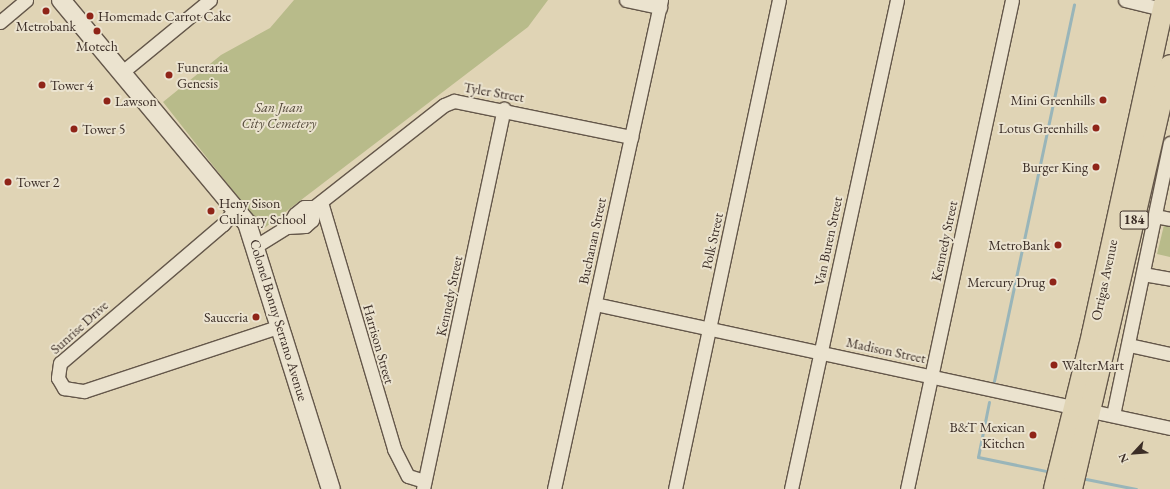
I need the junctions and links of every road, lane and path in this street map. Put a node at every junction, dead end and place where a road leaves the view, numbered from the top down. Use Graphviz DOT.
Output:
graph roads {
  1 [pos="26,0"];
  2 [pos="61,0"];
  3 [pos="210,0"];
  4 [pos="626,0"];
  5 [pos="779,0"];
  6 [pos="897,0"];
  7 [pos="1012,0"];
  8 [pos="1125,0"];
  9 [pos="196,4"];
  10 [pos="660,4"];
  11 [pos="1166,7"];
  12 [pos="0,22"];
  13 [pos="1170,65"];
  14 [pos="121,73"];
  15 [pos="504,109"];
  16 [pos="631,137"];
  17 [pos="1170,143"];
  18 [pos="1168,157"];
  19 [pos="317,205"];
  20 [pos="237,207"];
  21 [pos="1155,216"];
  22 [pos="1170,219"];
  23 [pos="256,246"];
  24 [pos="1144,274"];
  25 [pos="1170,278"];
  26 [pos="595,304"];
  27 [pos="281,326"];
  28 [pos="709,329"];
  29 [pos="1129,345"];
  30 [pos="820,352"];
  31 [pos="1170,354"];
  32 [pos="931,376"];
  33 [pos="1083,408"];
  34 [pos="1114,415"];
  35 [pos="1170,428"];
  36 [pos="1065,480"];
  37 [pos="424,485"];
  38 [pos="331,489"];
  39 [pos="554,489"];
  40 [pos="675,489"];
  41 [pos="791,489"];
  42 [pos="907,489"];
  1 -- 12 [label="street"];
  2 -- 14 [label="main road, Colonel Bonny Serrano Avenue"];
  3 -- 9 [label="street"];
  4 -- 10 [label="street"];
  5 -- 28 [label="street, Polk Street"];
  6 -- 30 [label="street, Van Buren Street"];
  7 -- 32 [label="street, Kennedy Street"];
  8 -- 11 [label="street"];
  9 -- 14 [label="street"];
  10 -- 16 [label="street, Buchanan Street"];
  11 -- 33 [label="main road, Ortigas Avenue / 184"];
  13 -- 33 [label="main road, Ortigas Avenue / 184"];
  14 -- 20 [label="main road, Colonel Bonny Serrano Avenue"];
  15 -- 16 [label="street, Tyler Street"];
  15 -- 19 [label="street, Tyler Street"];
  15 -- 37 [label="street, Kennedy Street"];
  16 -- 26 [label="street, Buchanan Street"];
  17 -- 18 [label="street"];
  18 -- 21 [label="street"];
  19 -- 23 [label="street, Tyler Street"];
  19 -- 37 [label="street, Harrison Street"];
  20 -- 23 [label="main road, Colonel Bonny Serrano Avenue"];
  20 -- 27 [label="street, Sunrise Drive"];
  21 -- 22 [label="street"];
  21 -- 24 [label="street"];
  23 -- 27 [label="main road, Colonel Bonny Serrano Avenue"];
  24 -- 25 [label="street"];
  24 -- 29 [label="street"];
  26 -- 28 [label="street, Madison Street"];
  26 -- 39 [label="street, Buchanan Street"];
  27 -- 38 [label="main road, Colonel Bonny Serrano Avenue"];
  28 -- 30 [label="street, Madison Street"];
  28 -- 40 [label="street, Polk Street"];
  29 -- 31 [label="street"];
  29 -- 34 [label="street"];
  30 -- 32 [label="street, Madison Street"];
  30 -- 41 [label="street, Van Buren Street"];
  32 -- 33 [label="street, Madison Street"];
  32 -- 42 [label="street, Kennedy Street"];
  33 -- 34 [label="street, Madison Street"];
  33 -- 36 [label="main road, Ortigas Avenue / 184"];
  34 -- 35 [label="street, Madison Street"];
}
